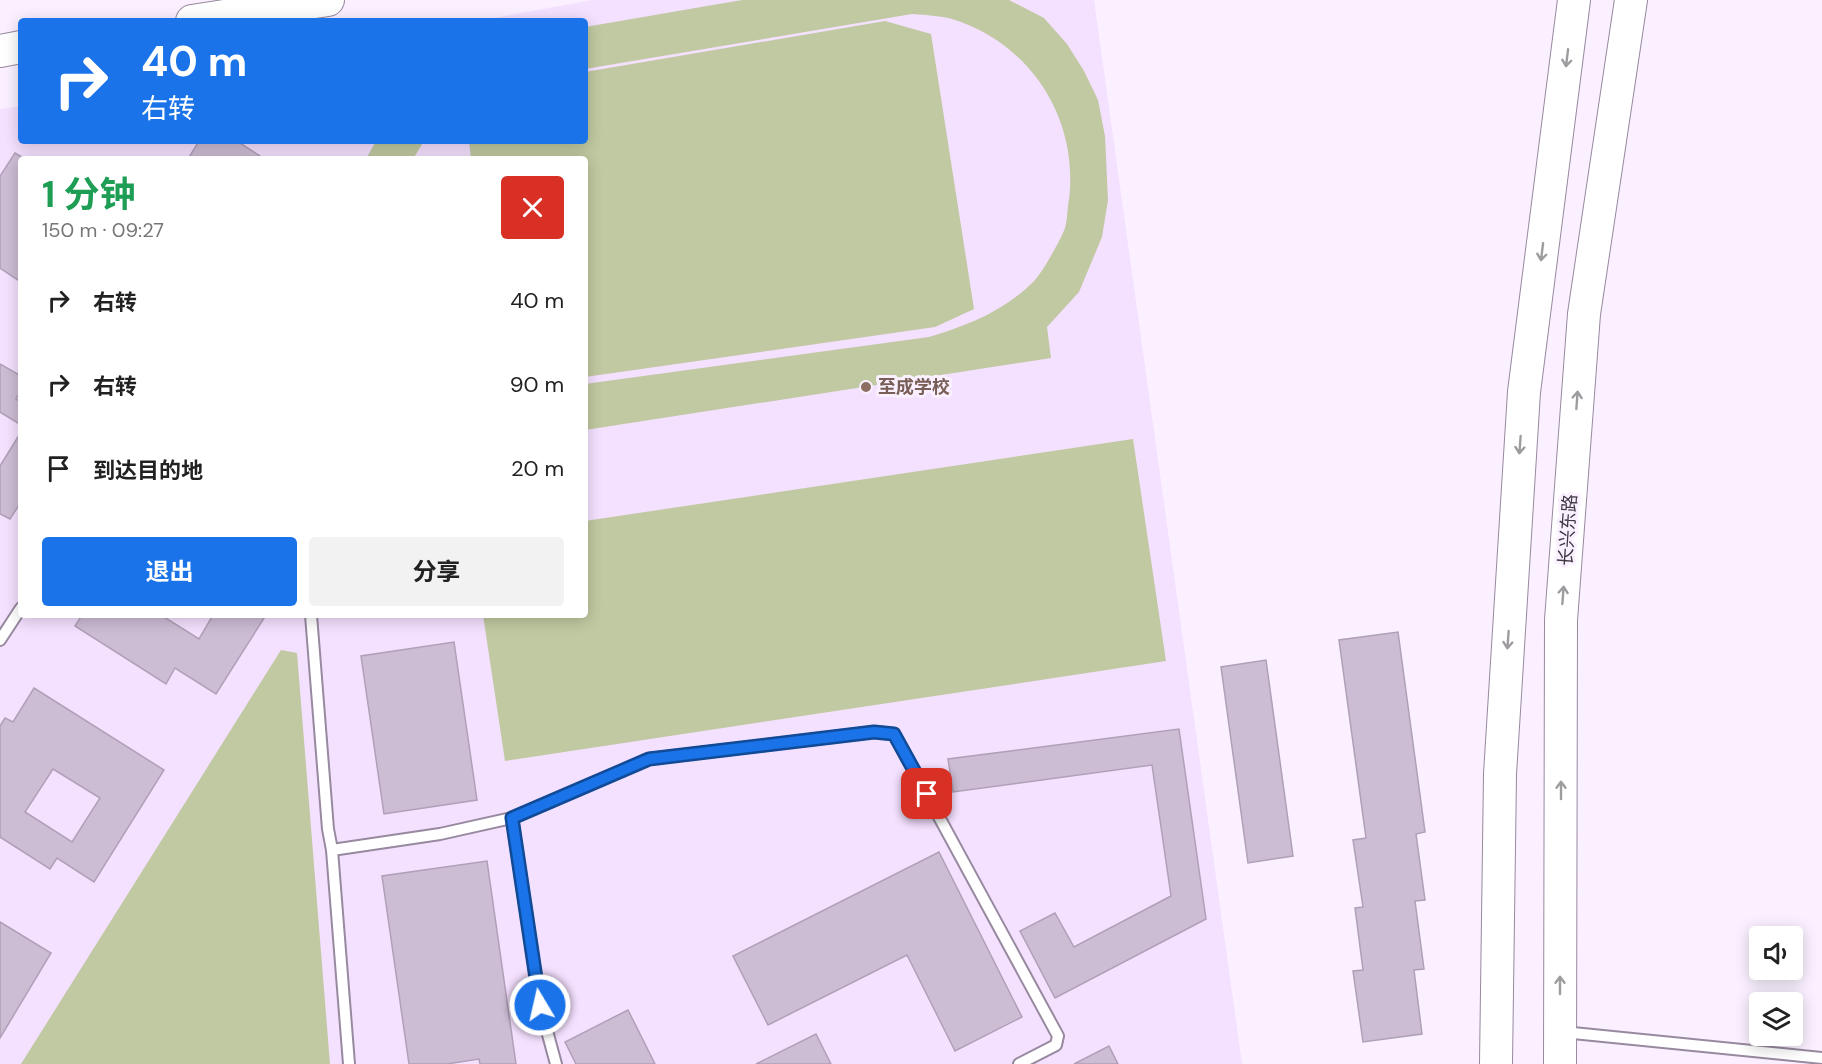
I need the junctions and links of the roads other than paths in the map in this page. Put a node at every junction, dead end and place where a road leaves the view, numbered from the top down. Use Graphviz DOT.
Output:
graph roads {
  1 [pos="328,0"];
  2 [pos="1574,0"];
  3 [pos="1631,0"];
  4 [pos="211,18"];
  5 [pos="18,48"];
  6 [pos="0,51"];
  7 [pos="18,613"];
  8 [pos="311,618"];
  9 [pos="0,640"];
  10 [pos="512,818"];
  11 [pos="332,850"];
  12 [pos="1560,1031"];
  13 [pos="1822,1058"];
  14 [pos="349,1064"];
  15 [pos="556,1064"];
  16 [pos="1019,1064"];
  17 [pos="1496,1064"];
  18 [pos="1560,1064"];
  1 -- 4 [label="main road"];
  2 -- 17 [label="main road, one-way"];
  12 -- 3 [label="main road, 长兴东路, one-way"];
  5 -- 6 [label="main road"];
  7 -- 9 [label="lane"];
  8 -- 11 [label="lane"];
  10 -- 11 [label="lane"];
  10 -- 15 [label="lane"];
  10 -- 16 [label="lane"];
  11 -- 14 [label="lane"];
  12 -- 13 [label="lane"];
  12 -- 18 [label="main road, 长兴东路"];
}
